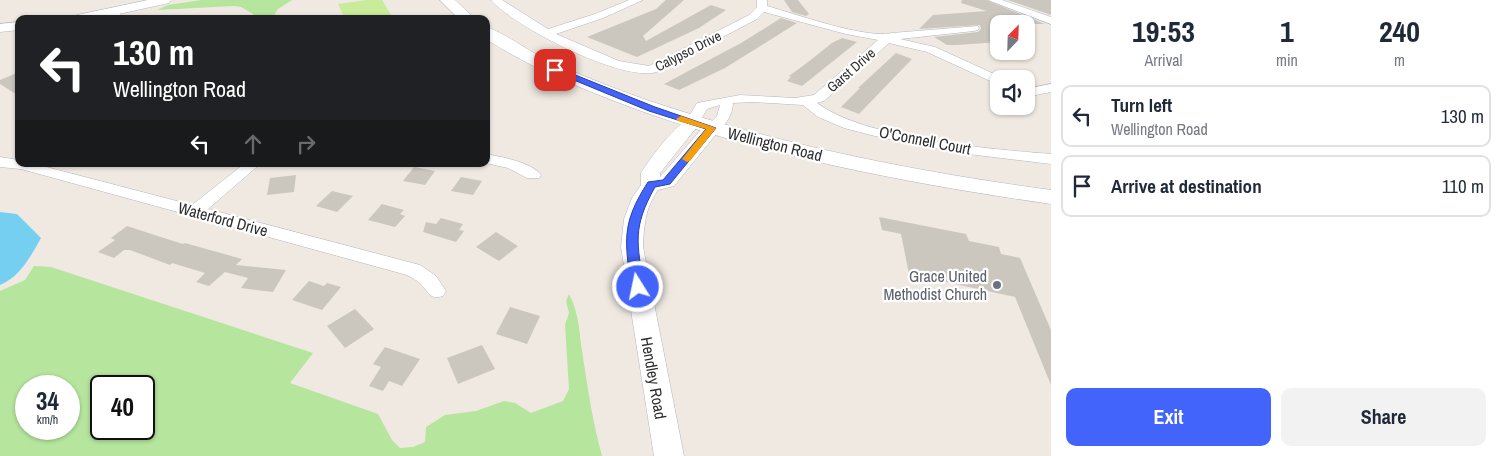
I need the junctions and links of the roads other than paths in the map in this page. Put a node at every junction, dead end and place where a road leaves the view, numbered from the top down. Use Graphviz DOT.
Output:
graph roads {
  1 [pos="165,0"];
  2 [pos="447,0"];
  3 [pos="496,0"];
  4 [pos="638,0"];
  5 [pos="993,0"];
  6 [pos="762,4"];
  7 [pos="434,6"];
  8 [pos="116,15"];
  9 [pos="444,15"];
  10 [pos="464,15"];
  11 [pos="1051,21"];
  12 [pos="15,26"];
  13 [pos="0,28"];
  14 [pos="974,28"];
  15 [pos="547,33"];
  16 [pos="490,34"];
  17 [pos="886,38"];
  18 [pos="490,49"];
  19 [pos="990,77"];
  20 [pos="1051,88"];
  21 [pos="1035,91"];
  22 [pos="1035,98"];
  23 [pos="1039,100"];
  24 [pos="726,102"];
  25 [pos="806,102"];
  26 [pos="697,131"];
  27 [pos="490,159"];
  28 [pos="1051,159"];
  29 [pos="0,162"];
  30 [pos="15,164"];
  31 [pos="29,167"];
  32 [pos="249,167"];
  33 [pos="533,174"];
  34 [pos="1051,197"];
  35 [pos="195,212"];
  36 [pos="1051,212"];
  37 [pos="436,291"];
  38 [pos="669,456"];
  1 -- 8 [label="street"];
  2 -- 10 [label="main road"];
  3 -- 15 [label="street, Calypso Drive"];
  4 -- 15 [label="street"];
  5 -- 11 [label="street"];
  6 -- 15 [label="street, Calypso Drive"];
  6 -- 17 [label="street"];
  7 -- 9 [label="main road"];
  12 -- 13 [label="street"];
  14 -- 17 [label="street, Garst Drive"];
  16 -- 26 [label="main road, Wellington Road"];
  17 -- 19 [label="street"];
  17 -- 25 [label="street, Garst Drive"];
  18 -- 26 [label="main road, Wellington Road"];
  20 -- 21 [label="street"];
  22 -- 23 [label="street"];
  24 -- 25 [label="street"];
  24 -- 26 [label="street"];
  24 -- 26 [label="street"];
  25 -- 28 [label="street, O'Connell Court"];
  26 -- 34 [label="main road, Wellington Road"];
  26 -- 36 [label="main road, Wellington Road"];
  26 -- 38 [label="street, Hendley Road"];
  27 -- 33 [label="street"];
  29 -- 30 [label="street, Waterford Drive"];
  31 -- 35 [label="street, Waterford Drive"];
  32 -- 35 [label="street"];
  35 -- 37 [label="street, Waterford Drive"];
}
